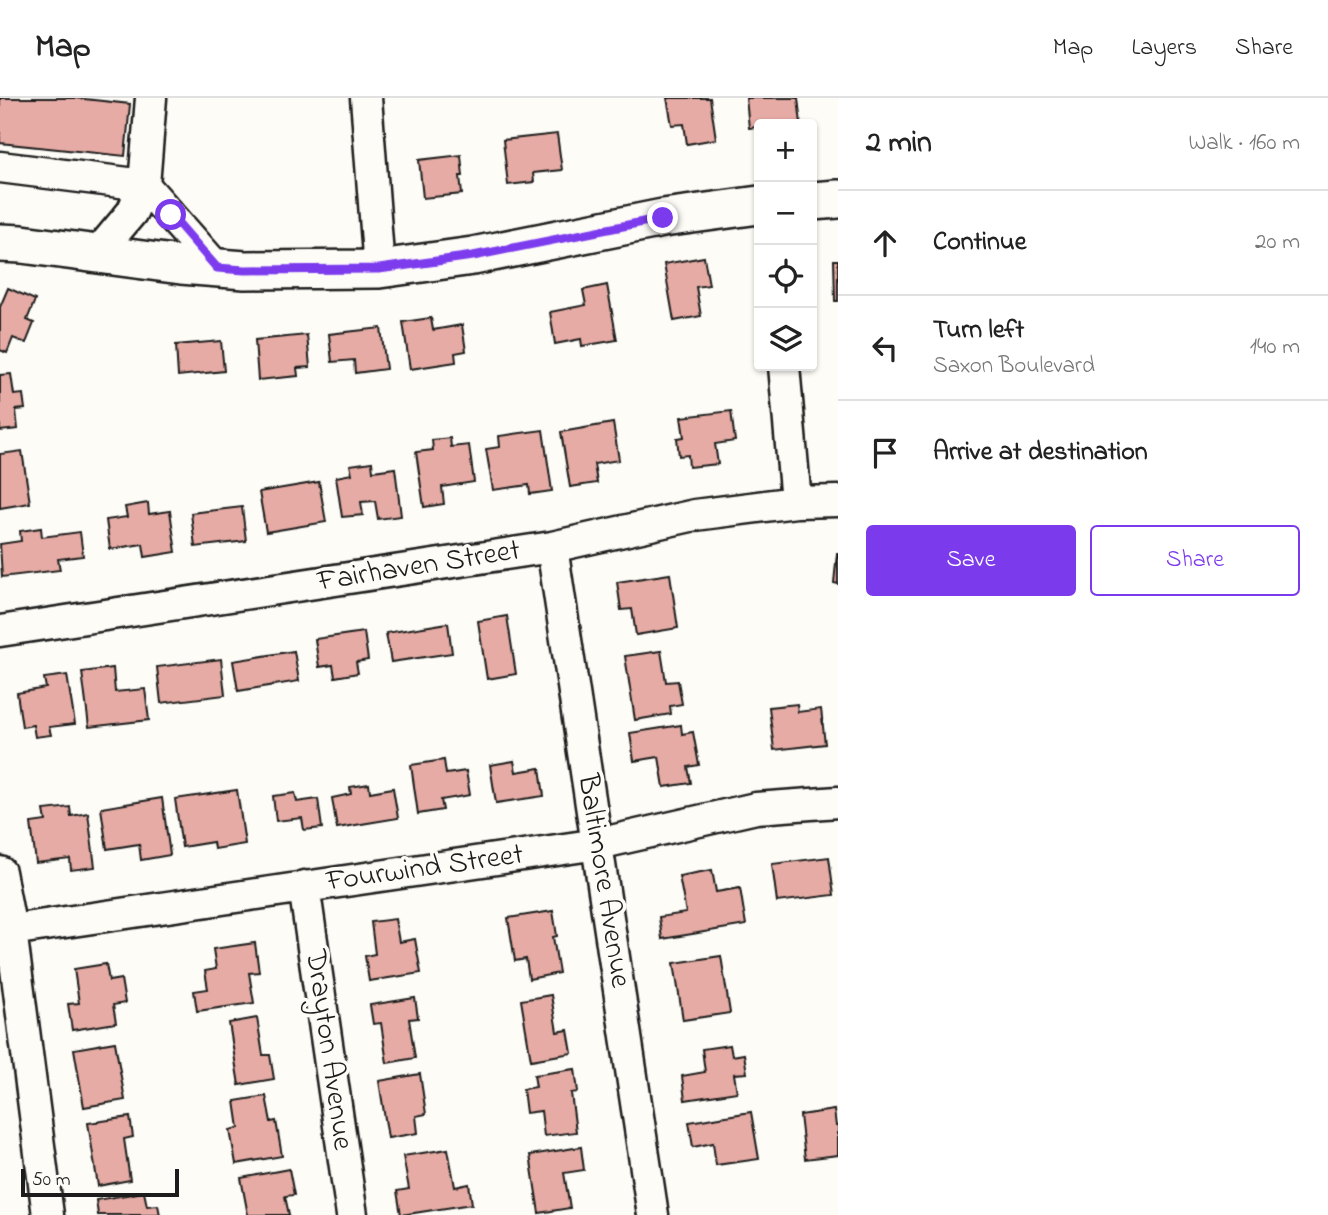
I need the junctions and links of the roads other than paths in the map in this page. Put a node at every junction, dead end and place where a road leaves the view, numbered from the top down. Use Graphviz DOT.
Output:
graph roads {
  1 [pos="151,98"];
  2 [pos="366,98"];
  3 [pos="0,167"];
  4 [pos="144,185"];
  5 [pos="838,200"];
  6 [pos="817,201"];
  7 [pos="754,206"];
  8 [pos="0,243"];
  9 [pos="97,254"];
  10 [pos="217,268"];
  11 [pos="379,269"];
  12 [pos="783,371"];
  13 [pos="838,501"];
  14 [pos="796,502"];
  15 [pos="552,547"];
  16 [pos="0,631"];
  17 [pos="838,802"];
  18 [pos="598,844"];
  19 [pos="0,872"];
  20 [pos="304,886"];
  21 [pos="10,930"];
  22 [pos="48,1215"];
  23 [pos="352,1215"];
  24 [pos="653,1215"];
  1 -- 4 [label="street"];
  2 -- 11 [label="street"];
  3 -- 4 [label="street"];
  4 -- 9 [label="street"];
  4 -- 10 [label="street"];
  5 -- 6 [label="main road"];
  7 -- 11 [label="main road"];
  8 -- 9 [label="main road"];
  9 -- 10 [label="main road"];
  10 -- 11 [label="main road"];
  12 -- 14 [label="street"];
  13 -- 14 [label="street, Fairhaven Street"];
  14 -- 15 [label="street, Fairhaven Street"];
  15 -- 16 [label="street, Fairhaven Street"];
  15 -- 18 [label="street, Baltimore Avenue"];
  17 -- 18 [label="street, Fourwind Street"];
  18 -- 20 [label="street, Fourwind Street"];
  18 -- 24 [label="street, Baltimore Avenue"];
  19 -- 21 [label="street"];
  20 -- 21 [label="street, Fourwind Street"];
  20 -- 23 [label="street, Drayton Avenue"];
  21 -- 22 [label="street"];
}
